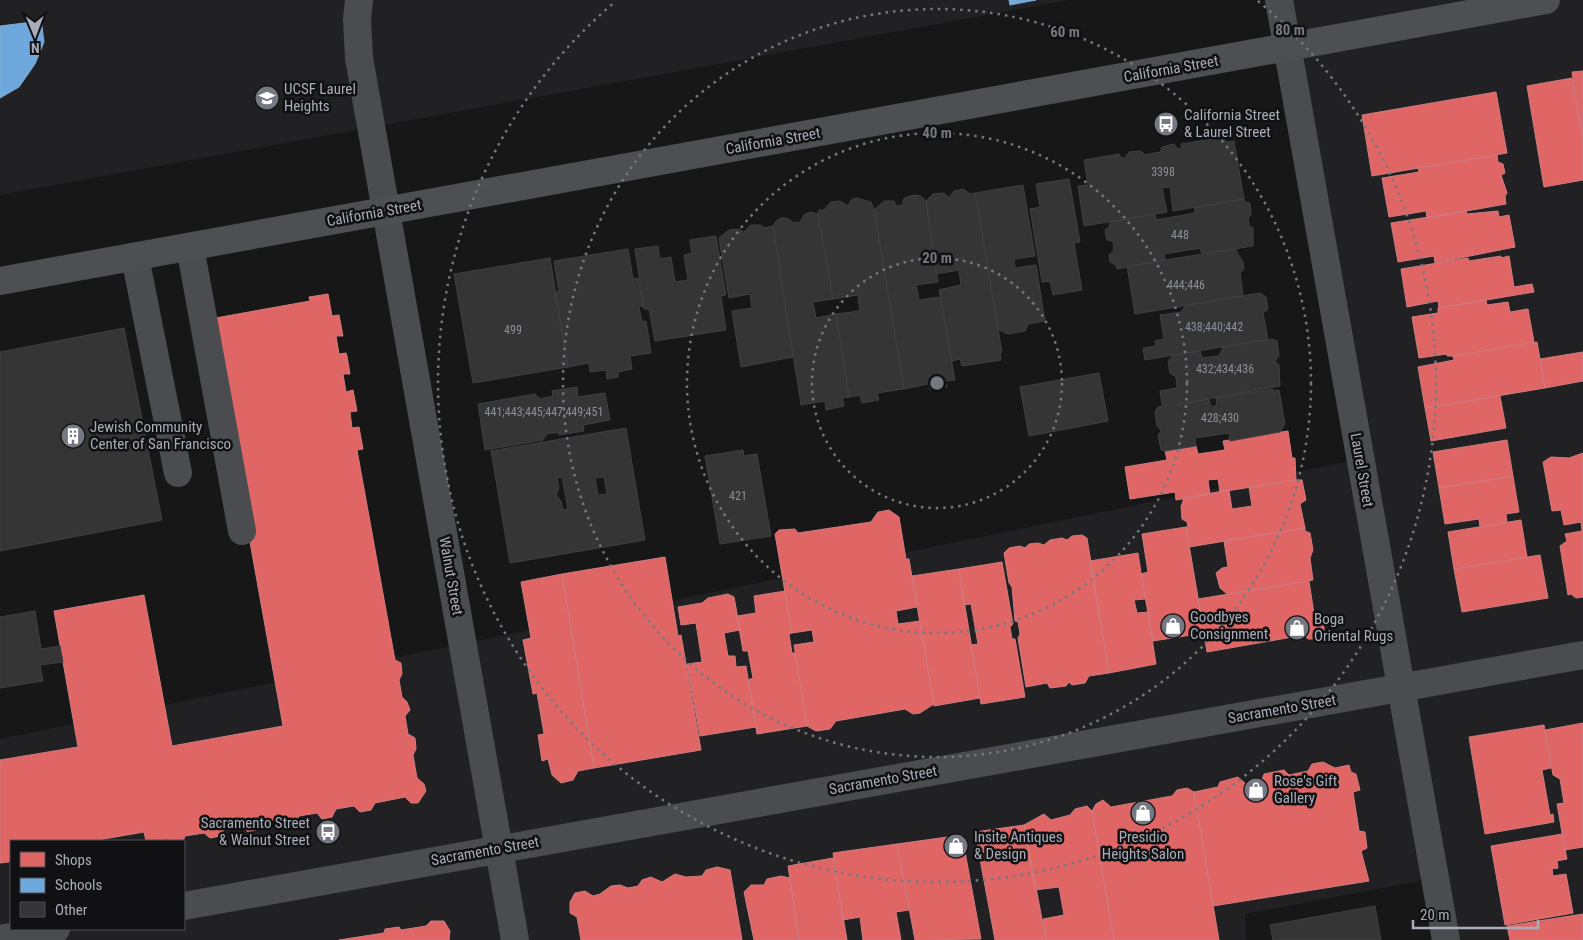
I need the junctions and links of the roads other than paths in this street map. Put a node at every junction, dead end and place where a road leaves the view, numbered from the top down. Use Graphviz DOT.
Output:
graph roads {
  1 [pos="359,0"];
  2 [pos="1278,0"];
  3 [pos="1546,0"];
  4 [pos="1287,48"];
  5 [pos="387,212"];
  6 [pos="190,247"];
  7 [pos="135,257"];
  8 [pos="0,281"];
  9 [pos="178,474"];
  10 [pos="242,531"];
  11 [pos="1583,655"];
  12 [pos="1401,688"];
  13 [pos="499,849"];
  14 [pos="185,906"];
  15 [pos="50,930"];
  16 [pos="0,939"];
  17 [pos="515,940"];
  18 [pos="1446,940"];
  1 -- 5 [label="street, Walnut Street"];
  2 -- 4 [label="street, Laurel Street"];
  3 -- 4 [label="main road, California Street"];
  4 -- 5 [label="main road, California Street"];
  4 -- 12 [label="street, Laurel Street"];
  5 -- 6 [label="main road, California Street"];
  5 -- 13 [label="street, Walnut Street"];
  6 -- 7 [label="main road, California Street"];
  6 -- 10 [label="street"];
  7 -- 8 [label="main road, California Street"];
  7 -- 9 [label="street"];
  11 -- 12 [label="street, Sacramento Street"];
  12 -- 13 [label="street, Sacramento Street"];
  12 -- 18 [label="street, Laurel Street"];
  13 -- 14 [label="street, Sacramento Street"];
  13 -- 17 [label="street, Walnut Street"];
  15 -- 16 [label="street"];
}
